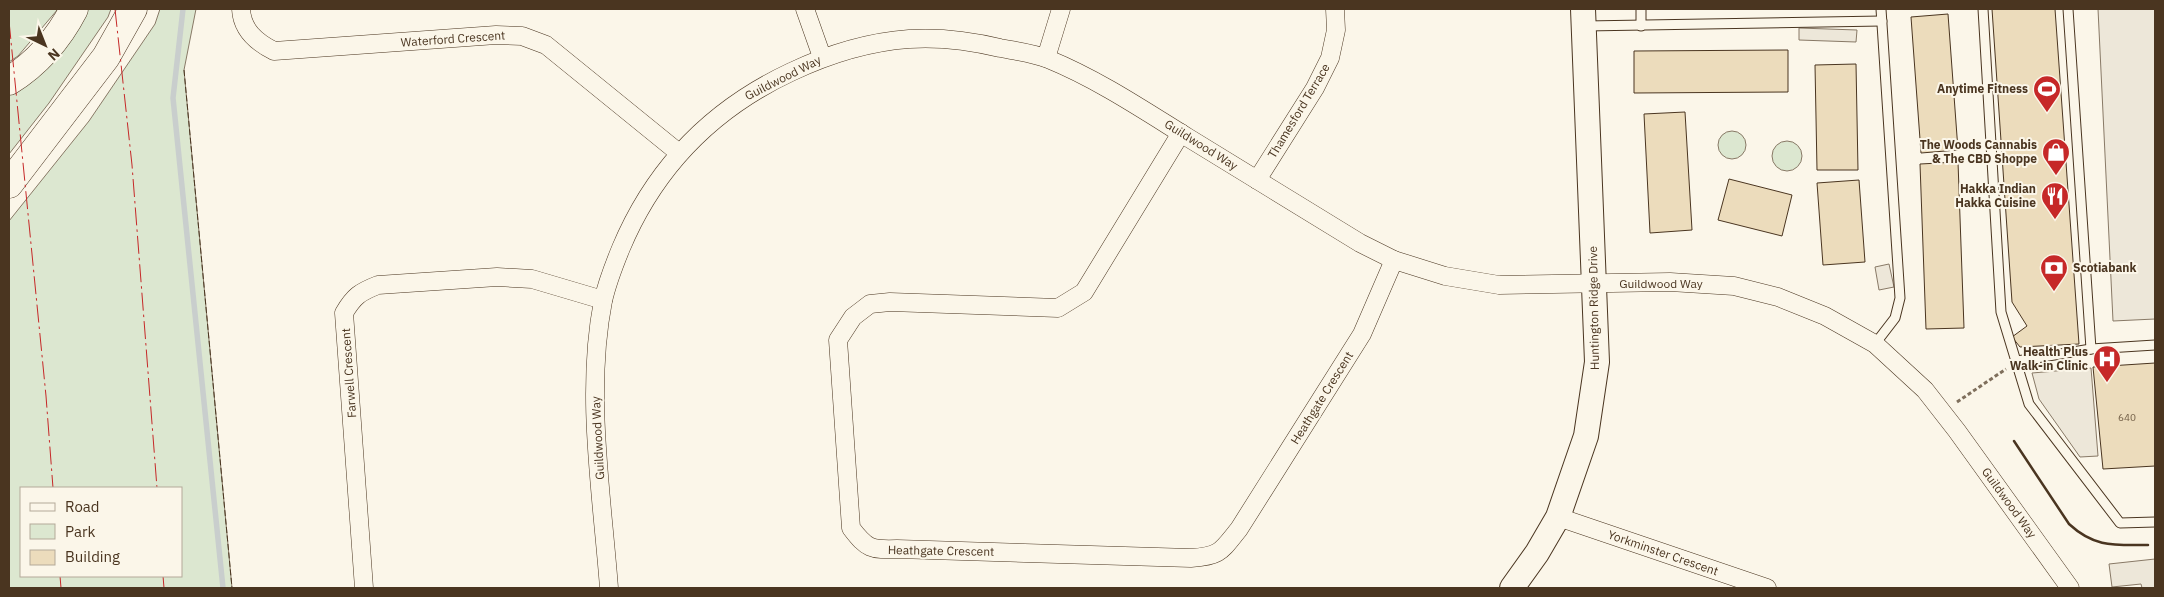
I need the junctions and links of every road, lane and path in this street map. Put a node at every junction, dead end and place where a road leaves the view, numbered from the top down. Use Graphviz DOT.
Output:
graph roads {
  1 [pos="74,9"];
  2 [pos="133,9"];
  3 [pos="242,9"];
  4 [pos="804,9"];
  5 [pos="1061,9"];
  6 [pos="1335,9"];
  7 [pos="1641,9"];
  8 [pos="1881,9"];
  9 [pos="1983,9"];
  10 [pos="2068,9"];
  11 [pos="1583,18"];
  12 [pos="1882,21"];
  13 [pos="1641,26"];
  14 [pos="822,57"];
  15 [pos="1046,58"];
  16 [pos="9,81"];
  17 [pos="1181,133"];
  18 [pos="679,153"];
  19 [pos="1257,180"];
  20 [pos="9,184"];
  21 [pos="1394,260"];
  22 [pos="1594,284"];
  23 [pos="603,300"];
  24 [pos="1875,344"];
  25 [pos="2155,345"];
  26 [pos="2091,349"];
  27 [pos="2017,361"];
  28 [pos="1942,412"];
  29 [pos="1558,517"];
  30 [pos="2155,522"];
  31 [pos="364,588"];
  32 [pos="609,588"];
  33 [pos="1512,588"];
  34 [pos="1768,588"];
  35 [pos="2070,588"];
  1 -- 16 [label="highway"];
  2 -- 20 [label="highway"];
  3 -- 18 [label="street, Waterford Crescent"];
  4 -- 14 [label="street"];
  5 -- 15 [label="street"];
  6 -- 19 [label="street, Thamesford Terrace"];
  7 -- 13 [label="lane"];
  8 -- 12 [label="lane"];
  9 -- 27 [label="lane"];
  10 -- 26 [label="lane"];
  11 -- 13 [label="lane"];
  11 -- 22 [label="street, Huntington Ridge Drive"];
  12 -- 13 [label="lane"];
  12 -- 24 [label="lane"];
  14 -- 15 [label="street, Guildwood Way"];
  14 -- 18 [label="street, Guildwood Way"];
  15 -- 17 [label="street, Guildwood Way"];
  17 -- 19 [label="street, Guildwood Way"];
  17 -- 21 [label="street, Heathgate Crescent"];
  18 -- 23 [label="street, Guildwood Way"];
  19 -- 21 [label="street, Guildwood Way"];
  21 -- 22 [label="street, Guildwood Way"];
  22 -- 24 [label="street, Guildwood Way"];
  22 -- 29 [label="street, Huntington Ridge Drive"];
  23 -- 31 [label="street, Farwell Crescent"];
  23 -- 32 [label="street, Guildwood Way"];
  24 -- 28 [label="street, Guildwood Way"];
  25 -- 26 [label="lane"];
  26 -- 27 [label="lane"];
  27 -- 28 [label="path"];
  27 -- 30 [label="lane"];
  28 -- 35 [label="street, Guildwood Way"];
  29 -- 33 [label="street, Huntington Ridge Drive"];
  29 -- 34 [label="street, Yorkminster Crescent"];
}
